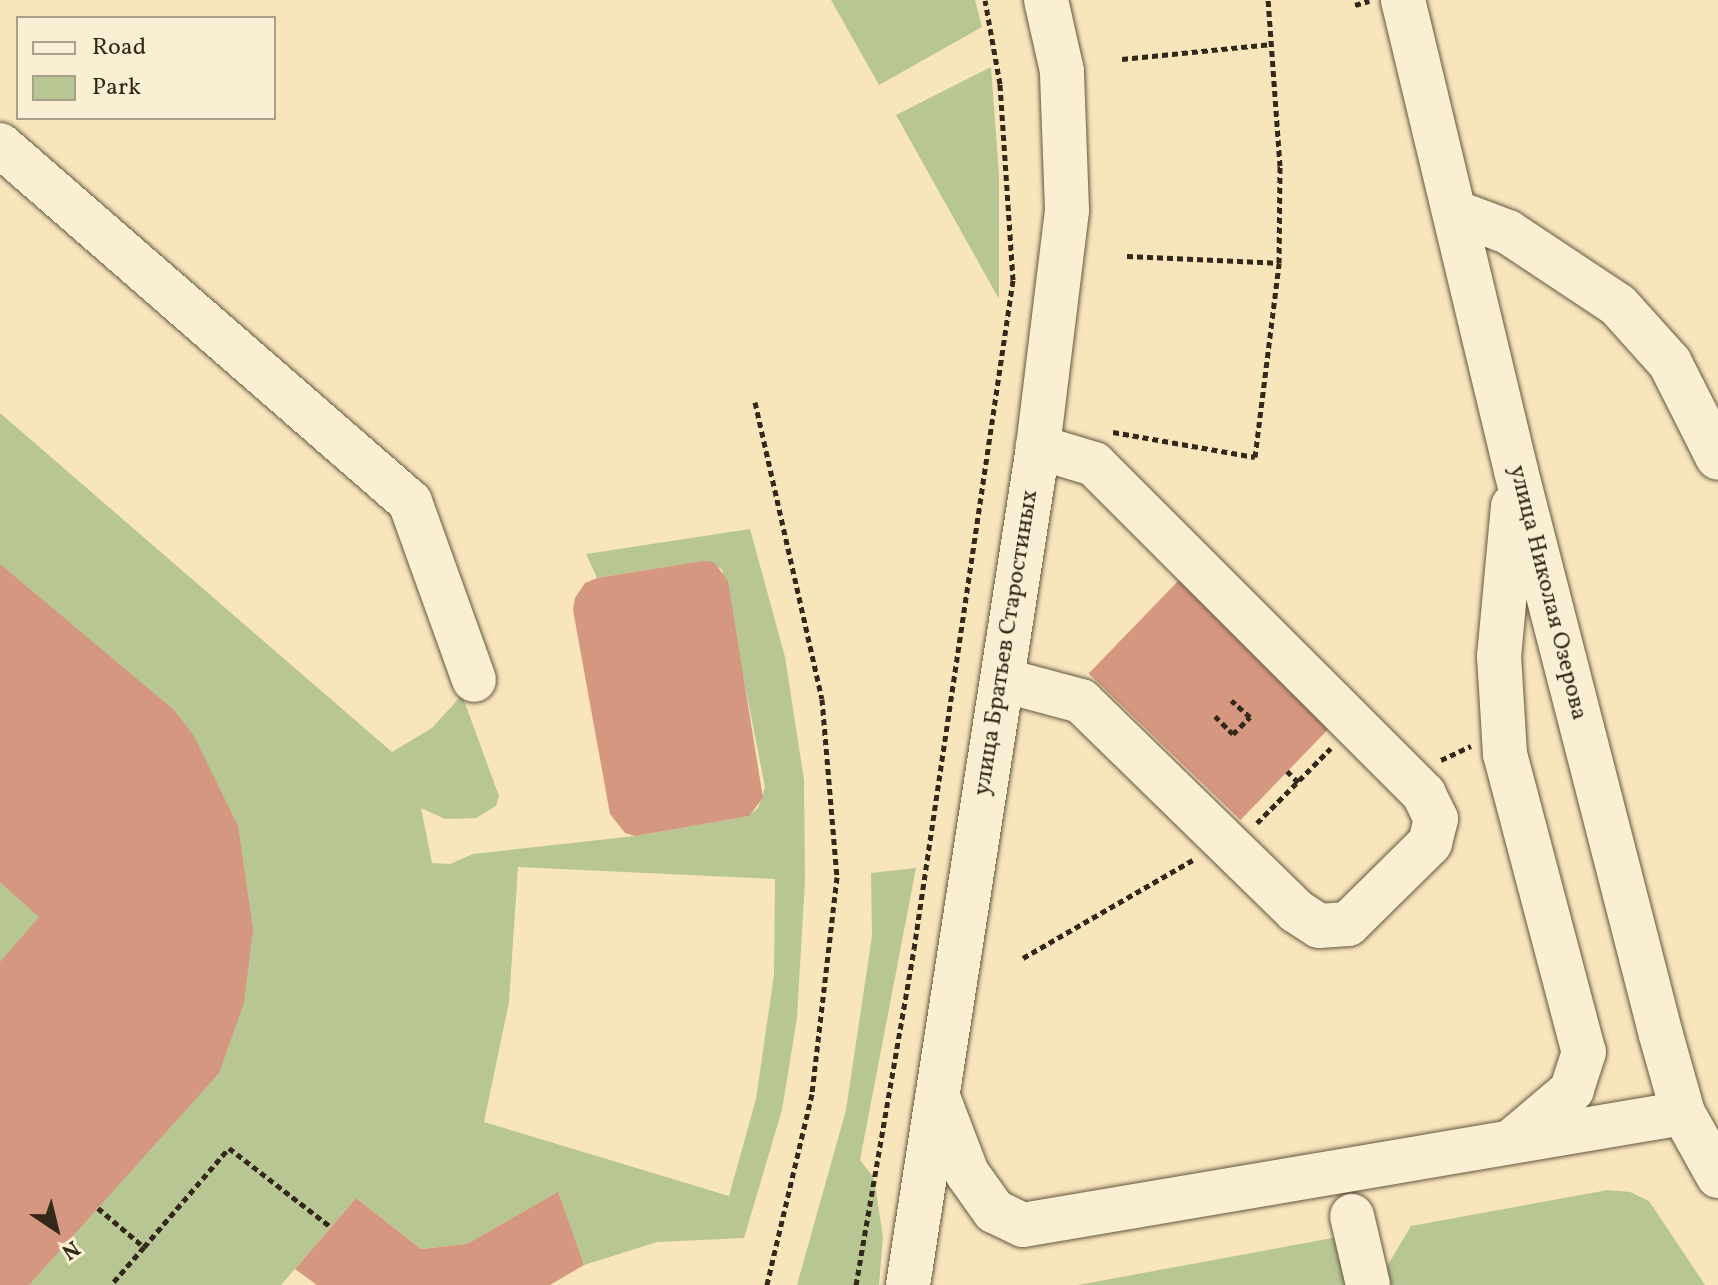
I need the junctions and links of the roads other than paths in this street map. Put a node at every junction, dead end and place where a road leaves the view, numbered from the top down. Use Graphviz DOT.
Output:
graph roads {
  1 [pos="1046,0"];
  2 [pos="1403,0"];
  3 [pos="0,145"];
  4 [pos="1455,212"];
  5 [pos="1715,437"];
  6 [pos="1038,447"];
  7 [pos="1516,471"];
  8 [pos="474,680"];
  9 [pos="1002,680"];
  10 [pos="937,1095"];
  11 [pos="1683,1113"];
  12 [pos="1510,1143"];
  13 [pos="1718,1176"];
  14 [pos="1352,1216"];
  15 [pos="908,1285"];
  16 [pos="1368,1285"];
  1 -- 6 [label="street, улица Братьев Старостиных"];
  2 -- 4 [label="street, улица Николая Озерова"];
  3 -- 8 [label="street"];
  4 -- 5 [label="street"];
  4 -- 7 [label="street, улица Николая Озерова"];
  6 -- 9 [label="street, улица Братьев Старостиных"];
  6 -- 9 [label="street"];
  7 -- 11 [label="street, улица Николая Озерова"];
  7 -- 12 [label="street"];
  9 -- 10 [label="street, улица Братьев Старостиных"];
  10 -- 12 [label="street"];
  10 -- 15 [label="street, улица Братьев Старостиных"];
  11 -- 12 [label="street"];
  11 -- 13 [label="street, улица Николая Озерова"];
  14 -- 16 [label="street"];
}
